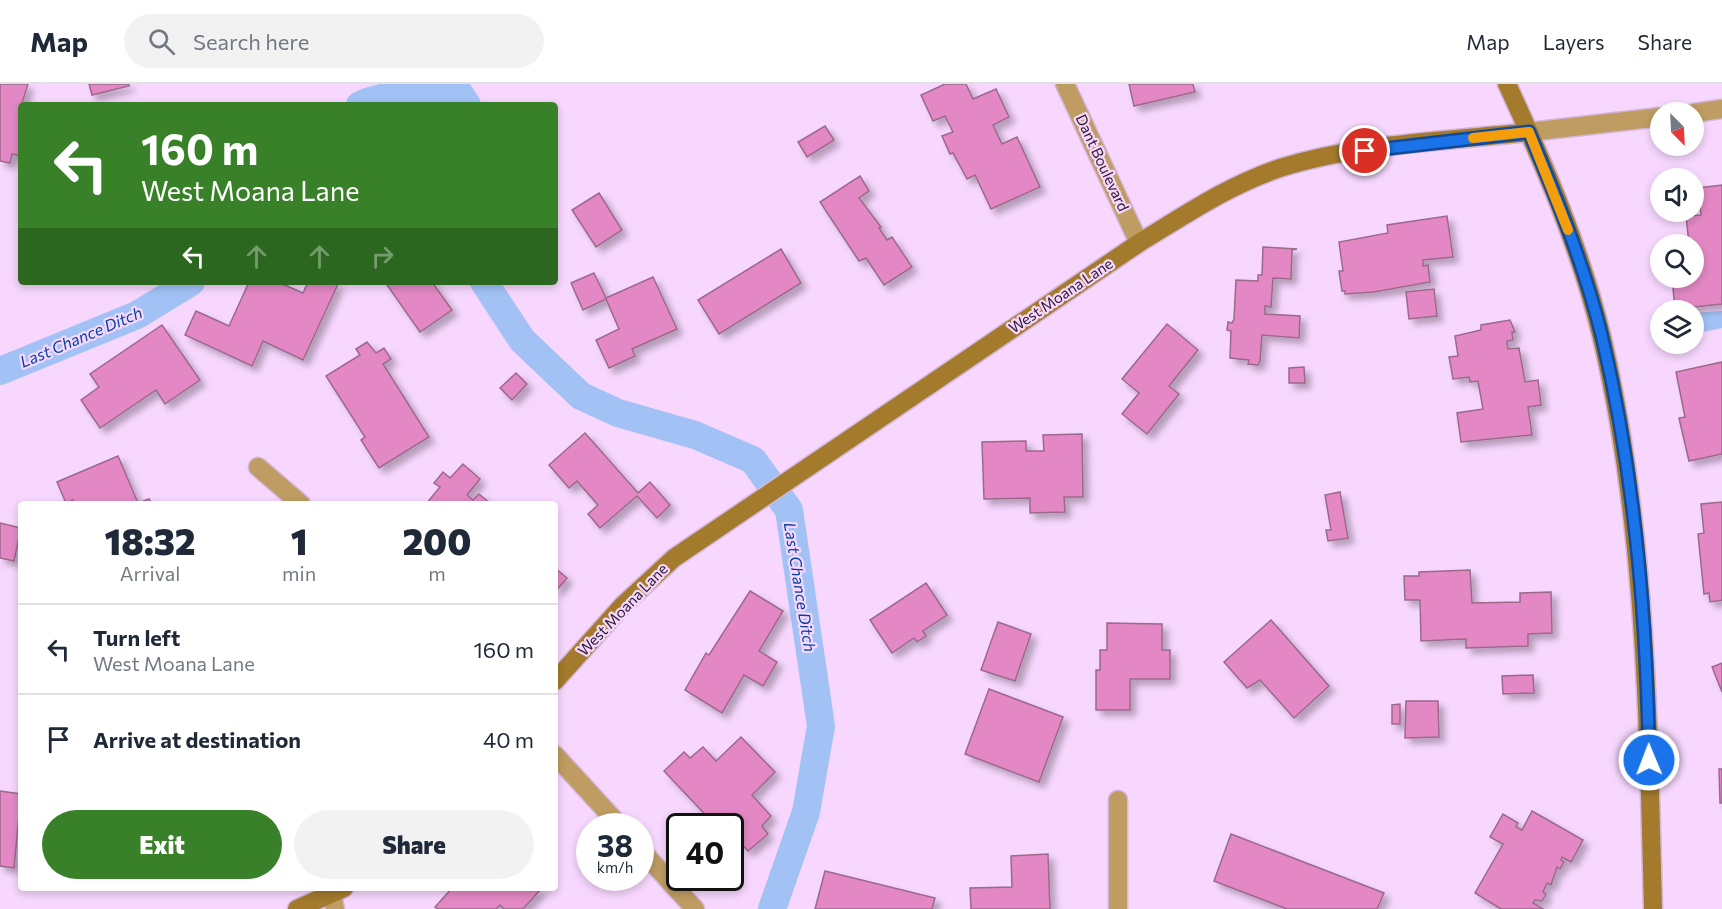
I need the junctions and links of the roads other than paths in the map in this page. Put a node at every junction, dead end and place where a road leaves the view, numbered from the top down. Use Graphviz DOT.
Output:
graph roads {
  1 [pos="1065,84"];
  2 [pos="1507,84"];
  3 [pos="1722,109"];
  4 [pos="1704,112"];
  5 [pos="1650,118"];
  6 [pos="1529,132"];
  7 [pos="1139,243"];
  8 [pos="258,467"];
  9 [pos="297,501"];
  10 [pos="558,678"];
  11 [pos="558,758"];
  12 [pos="1118,800"];
  13 [pos="608,813"];
  14 [pos="654,864"];
  15 [pos="337,897"];
  16 [pos="297,909"];
  17 [pos="695,909"];
  18 [pos="1118,909"];
  19 [pos="1653,909"];
  1 -- 7 [label="street, Dant Boulevard"];
  2 -- 6 [label="street"];
  3 -- 4 [label="street"];
  5 -- 6 [label="street, West Moana Lane"];
  6 -- 7 [label="street, West Moana Lane"];
  6 -- 19 [label="street"];
  7 -- 10 [label="street, West Moana Lane"];
  8 -- 9 [label="street"];
  11 -- 13 [label="street"];
  12 -- 18 [label="street"];
  14 -- 17 [label="street"];
  15 -- 16 [label="street"];
}
